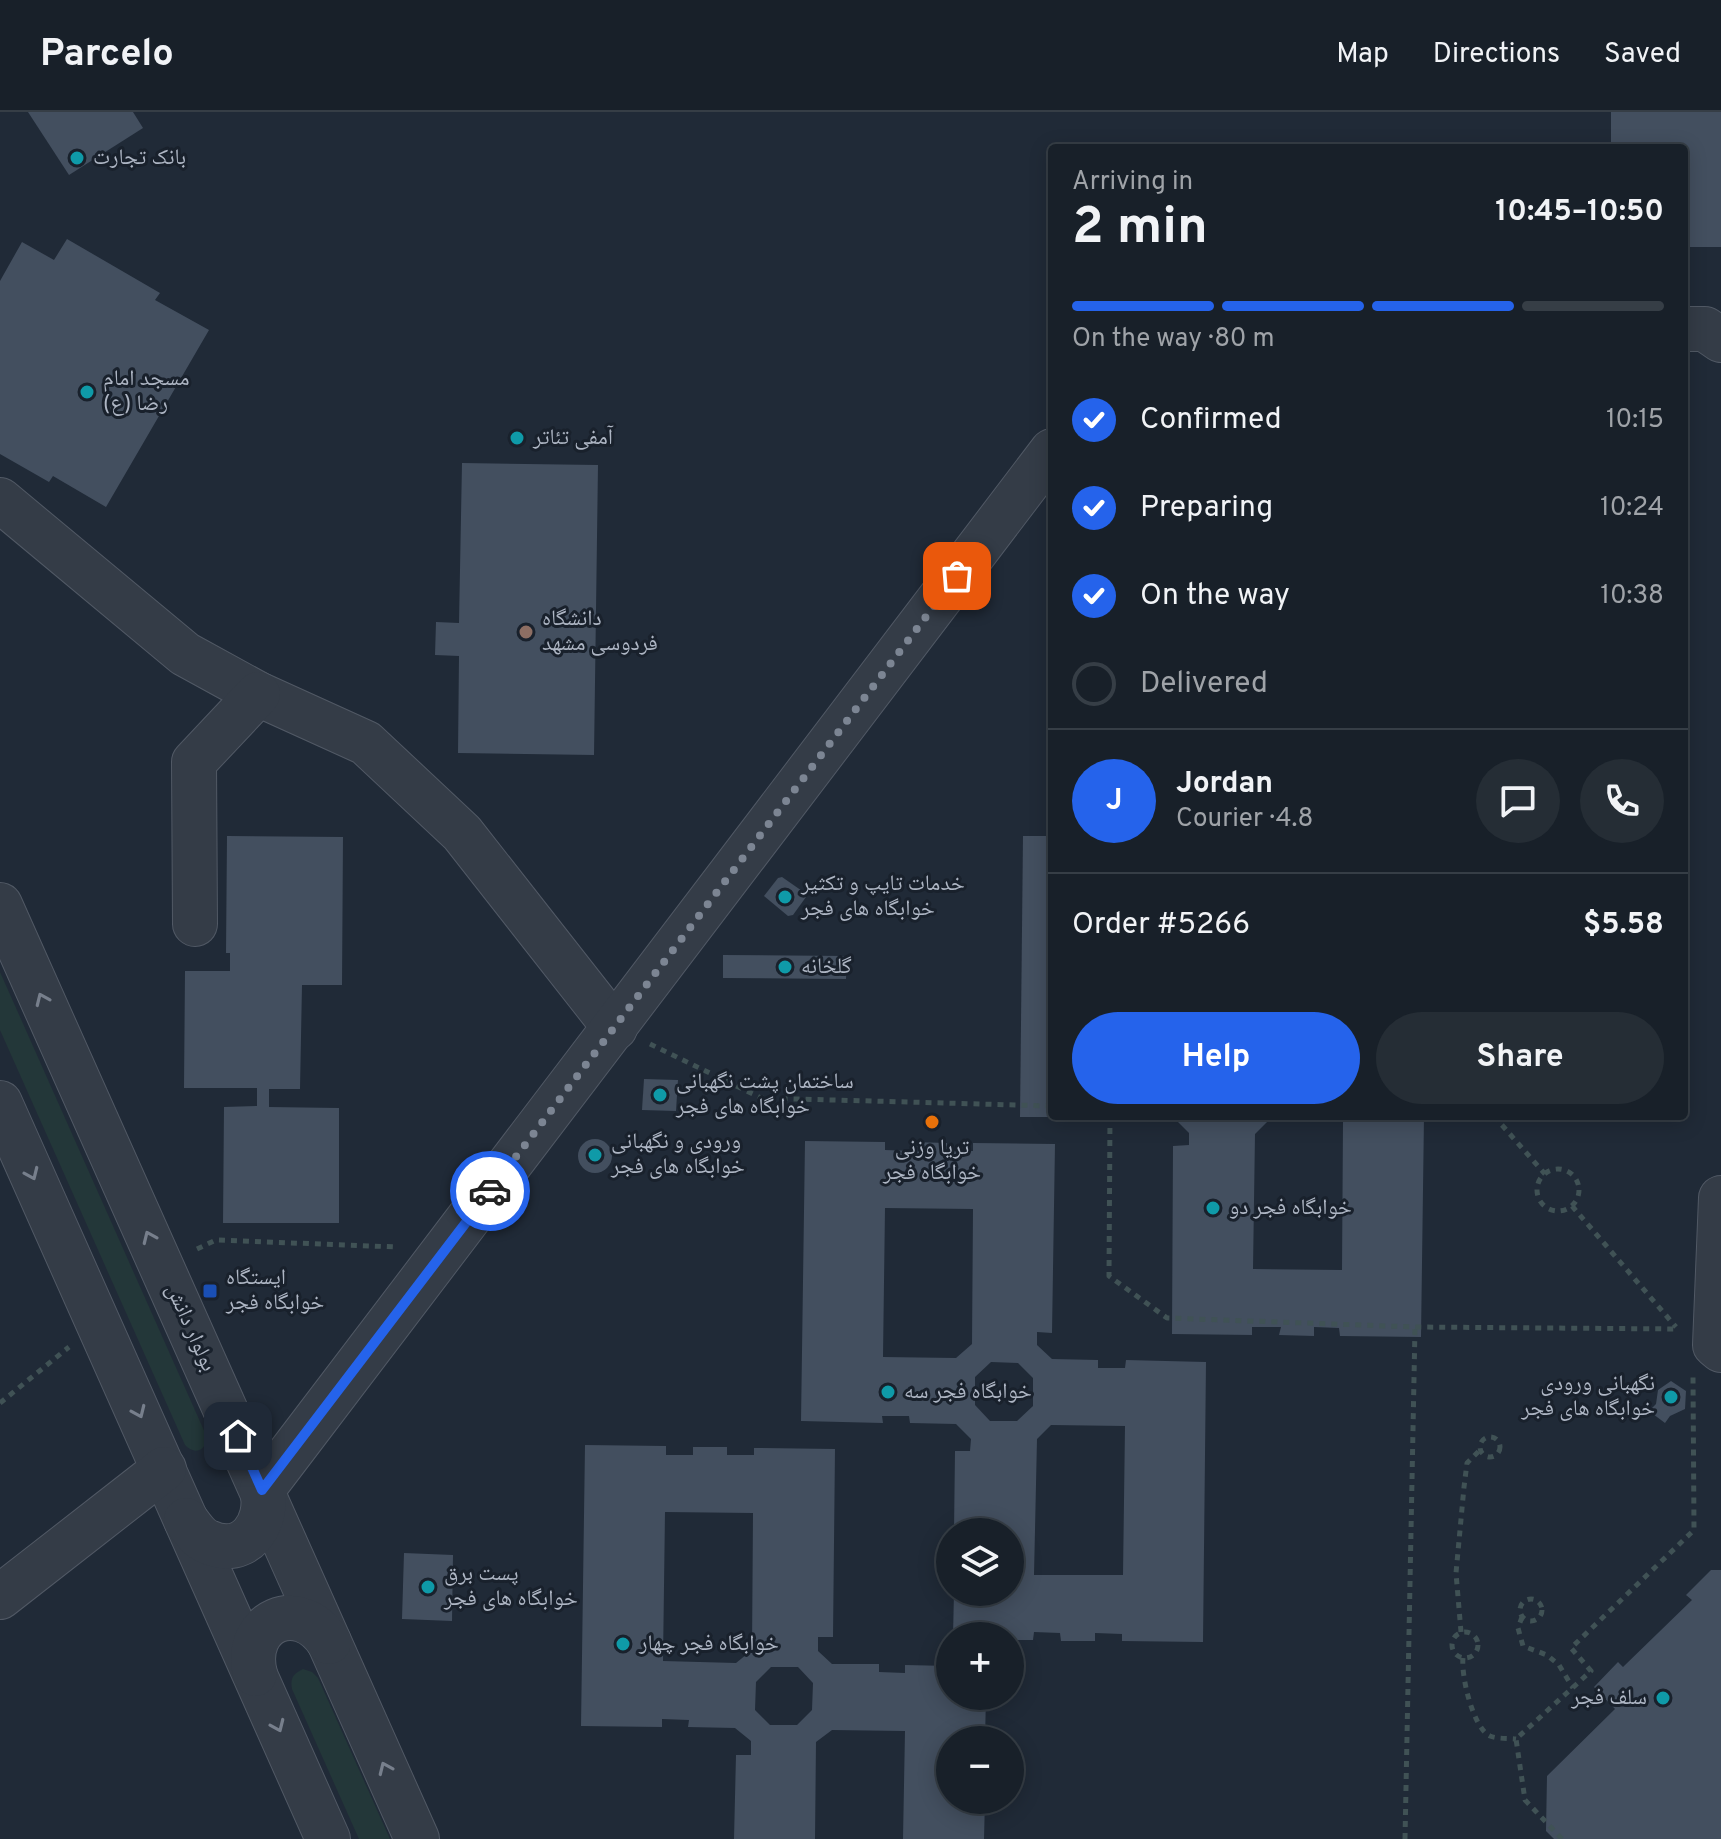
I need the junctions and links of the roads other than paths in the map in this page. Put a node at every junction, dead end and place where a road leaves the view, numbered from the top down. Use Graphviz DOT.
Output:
graph roads {
  1 [pos="1688,329"];
  2 [pos="1721,340"];
  3 [pos="1048,456"];
  4 [pos="0,500"];
  5 [pos="258,694"];
  6 [pos="0,905"];
  7 [pos="195,924"];
  8 [pos="615,1028"];
  9 [pos="0,1103"];
  10 [pos="1721,1198"];
  11 [pos="1707,1357"];
  12 [pos="164,1469"];
  13 [pos="262,1490"];
  14 [pos="186,1520"];
  15 [pos="0,1597"];
  16 [pos="329,1642"];
  17 [pos="255,1674"];
  18 [pos="317,1834"];
  19 [pos="417,1839"];
  1 -- 2 [label="lane"];
  3 -- 8 [label="lane"];
  4 -- 5 [label="lane"];
  5 -- 7 [label="lane"];
  5 -- 8 [label="lane"];
  13 -- 6 [label="lane, بولوار دانش, one-way"];
  8 -- 13 [label="lane"];
  9 -- 12 [label="lane, one-way"];
  10 -- 11 [label="lane"];
  12 -- 14 [label="lane"];
  12 -- 15 [label="lane"];
  13 -- 14 [label="lane"];
  13 -- 16 [label="lane, بولوار دانش"];
  14 -- 17 [label="lane"];
  16 -- 17 [label="lane"];
  19 -- 16 [label="lane, بولوار دانش, one-way"];
  17 -- 18 [label="lane, one-way"];
}
